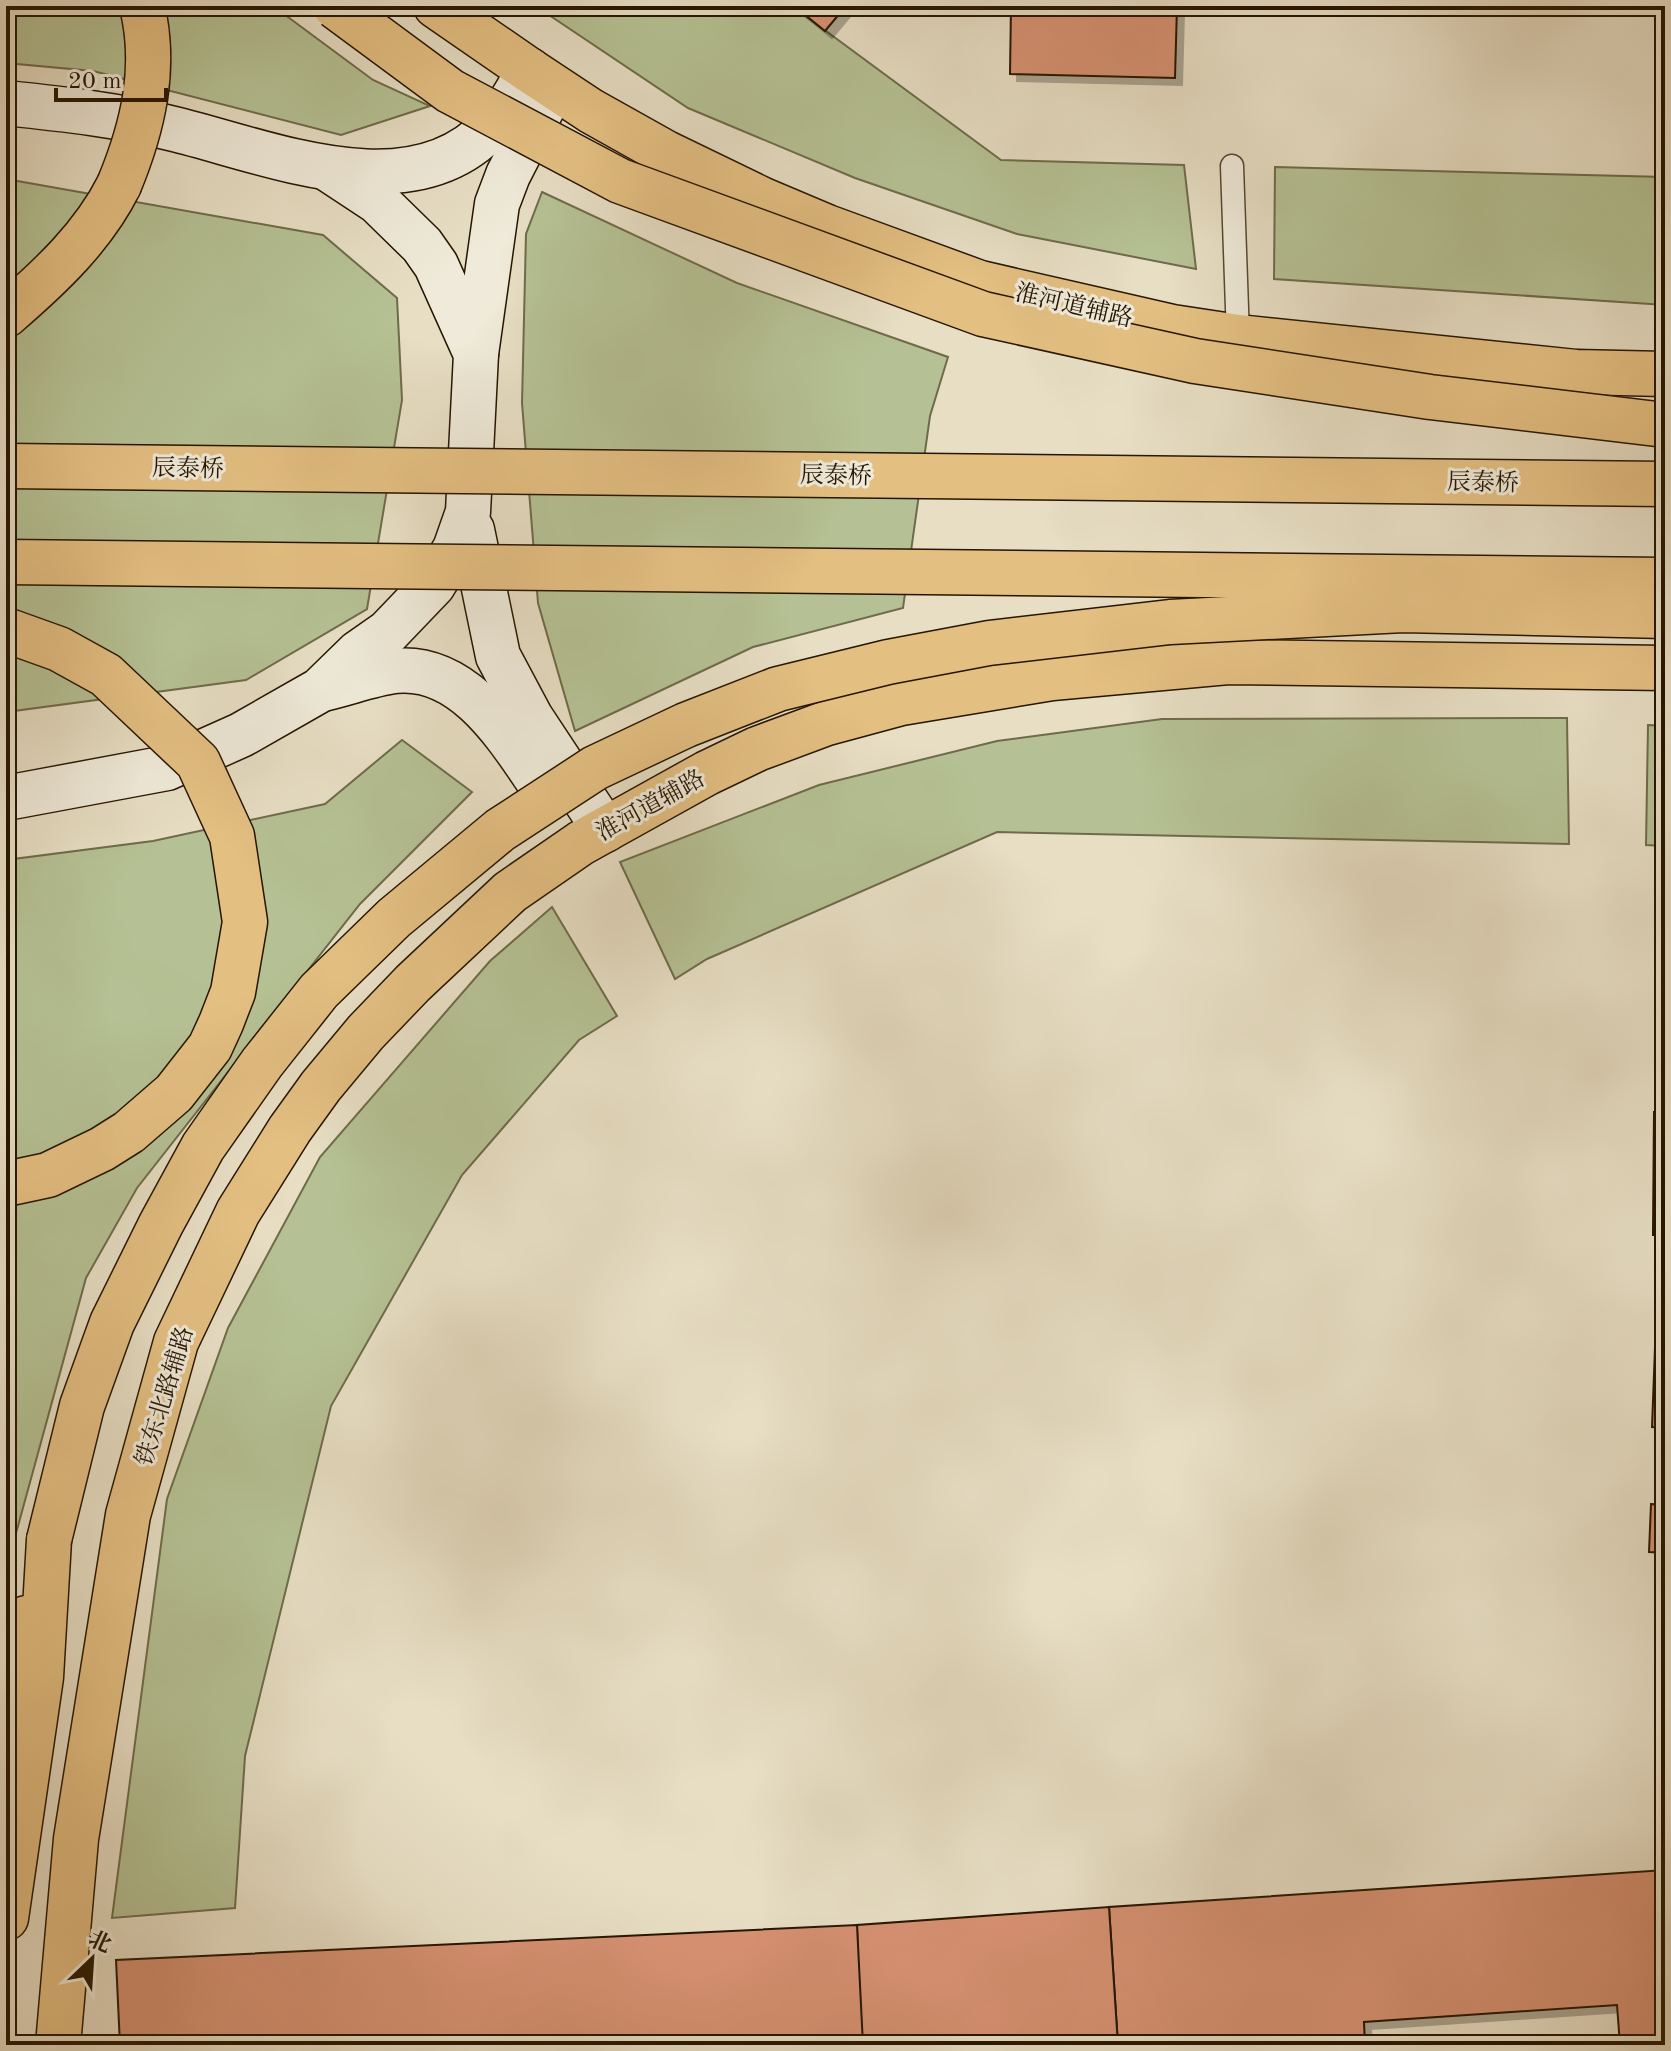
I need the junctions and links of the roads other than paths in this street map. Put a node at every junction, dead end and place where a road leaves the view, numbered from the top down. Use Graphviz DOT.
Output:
graph roads {
  1 [pos="142,6"];
  2 [pos="335,6"];
  3 [pos="436,6"];
  4 [pos="542,79"];
  5 [pos="6,103"];
  6 [pos="1232,166"];
  7 [pos="328,169"];
  8 [pos="6,315"];
  9 [pos="1238,337"];
  10 [pos="476,354"];
  11 [pos="1665,374"];
  12 [pos="1665,425"];
  13 [pos="6,466"];
  14 [pos="1665,484"];
  15 [pos="468,512"];
  16 [pos="6,562"];
  17 [pos="1665,580"];
  18 [pos="1665,616"];
  19 [pos="6,630"];
  20 [pos="1665,668"];
  21 [pos="320,690"];
  22 [pos="6,798"];
  23 [pos="593,836"];
  24 [pos="6,1184"];
  25 [pos="49,1540"];
  26 [pos="6,1688"];
  27 [pos="6,1918"];
  28 [pos="58,2045"];
  1 -- 8 [label="main road, bridge"];
  2 -- 12 [label="main road, bridge"];
  3 -- 4 [label="main road, 淮河道辅路"];
  4 -- 7 [label="street"];
  4 -- 9 [label="main road, 淮河道辅路"];
  4 -- 10 [label="street"];
  5 -- 7 [label="street"];
  6 -- 9 [label="lane"];
  7 -- 10 [label="street"];
  9 -- 11 [label="main road, 淮河道辅路"];
  10 -- 15 [label="street"];
  13 -- 14 [label="main road, 辰泰桥, bridge"];
  15 -- 21 [label="street"];
  15 -- 23 [label="street"];
  16 -- 17 [label="main road, bridge"];
  18 -- 25 [label="main road, bridge"];
  19 -- 24 [label="main road, bridge"];
  20 -- 23 [label="main road, 淮河道辅路"];
  21 -- 22 [label="street"];
  21 -- 23 [label="street"];
  23 -- 28 [label="main road, 铁东北路辅路"];
  25 -- 26 [label="main road"];
  25 -- 27 [label="main road"];
}
